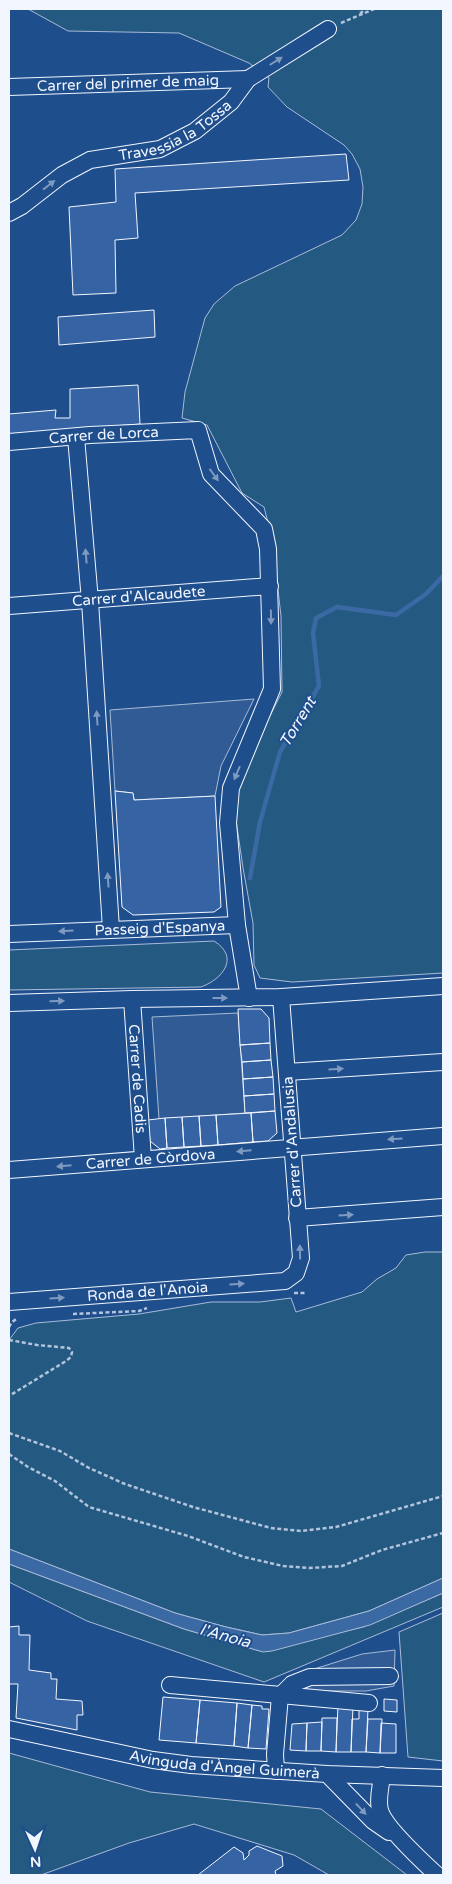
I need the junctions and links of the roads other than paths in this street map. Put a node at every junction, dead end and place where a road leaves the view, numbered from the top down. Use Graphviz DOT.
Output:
graph roads {
  1 [pos="328,29"];
  2 [pos="248,79"];
  3 [pos="9,87"];
  4 [pos="9,213"];
  5 [pos="76,437"];
  6 [pos="9,442"];
  7 [pos="270,586"];
  8 [pos="90,601"];
  9 [pos="9,606"];
  10 [pos="237,925"];
  11 [pos="111,929"];
  12 [pos="9,934"];
  13 [pos="443,986"];
  14 [pos="281,997"];
  15 [pos="249,998"];
  16 [pos="132,999"];
  17 [pos="9,1003"];
  18 [pos="443,1062"];
  19 [pos="287,1072"];
  20 [pos="443,1136"];
  21 [pos="292,1147"];
  22 [pos="143,1159"];
  23 [pos="9,1170"];
  24 [pos="443,1207"];
  25 [pos="298,1218"];
  26 [pos="285,1281"];
  27 [pos="9,1302"];
  28 [pos="390,1676"];
  29 [pos="170,1685"];
  30 [pos="280,1696"];
  31 [pos="369,1703"];
  32 [pos="9,1729"];
  33 [pos="276,1771"];
  34 [pos="327,1774"];
  35 [pos="382,1776"];
  36 [pos="443,1778"];
  37 [pos="403,1842"];
  38 [pos="437,1875"];
  2 -- 1 [label="street, Travessia la Tossa, one-way"];
  2 -- 3 [label="street, Carrer del primer de maig"];
  4 -- 2 [label="street, Travessia la Tossa, one-way"];
  5 -- 6 [label="street, Carrer de Lorca"];
  5 -- 7 [label="street, Carrer de Lorca, one-way"];
  8 -- 5 [label="street, one-way"];
  7 -- 8 [label="street, Carrer d'Alcaudete"];
  7 -- 10 [label="street, one-way"];
  8 -- 9 [label="street, Carrer d'Alcaudete"];
  11 -- 8 [label="street, one-way"];
  10 -- 11 [label="street, Passeig d'Espanya"];
  10 -- 15 [label="street, Passeig d'Espanya"];
  11 -- 12 [label="street, Passeig d'Espanya, one-way"];
  13 -- 14 [label="street"];
  14 -- 15 [label="street"];
  14 -- 19 [label="street, Carrer d'Andalusia"];
  16 -- 15 [label="street, one-way"];
  17 -- 16 [label="street, one-way"];
  16 -- 22 [label="street, Carrer de Cadis"];
  19 -- 18 [label="street, one-way"];
  19 -- 21 [label="street, Carrer d'Andalusia"];
  20 -- 21 [label="street, Carrer de Còrdova, one-way"];
  21 -- 22 [label="street, Carrer de Còrdova, one-way"];
  21 -- 25 [label="street, Carrer d'Andalusia"];
  22 -- 23 [label="street, Carrer de Còrdova, one-way"];
  25 -- 24 [label="street, one-way"];
  26 -- 25 [label="street, Carrer d'Andalusia, one-way"];
  27 -- 26 [label="street, Ronda de l'Anoia, one-way"];
  28 -- 30 [label="street"];
  29 -- 30 [label="street"];
  30 -- 31 [label="street"];
  30 -- 33 [label="street"];
  32 -- 33 [label="street, Avinguda d'Àngel Guimerà"];
  33 -- 34 [label="street, Avinguda d'Àngel Guimerà"];
  34 -- 35 [label="street, Avinguda d'Àngel Guimerà"];
  34 -- 37 [label="street, one-way"];
  35 -- 36 [label="street, Avinguda d'Àngel Guimerà"];
  35 -- 37 [label="street"];
  37 -- 38 [label="street"];
}
